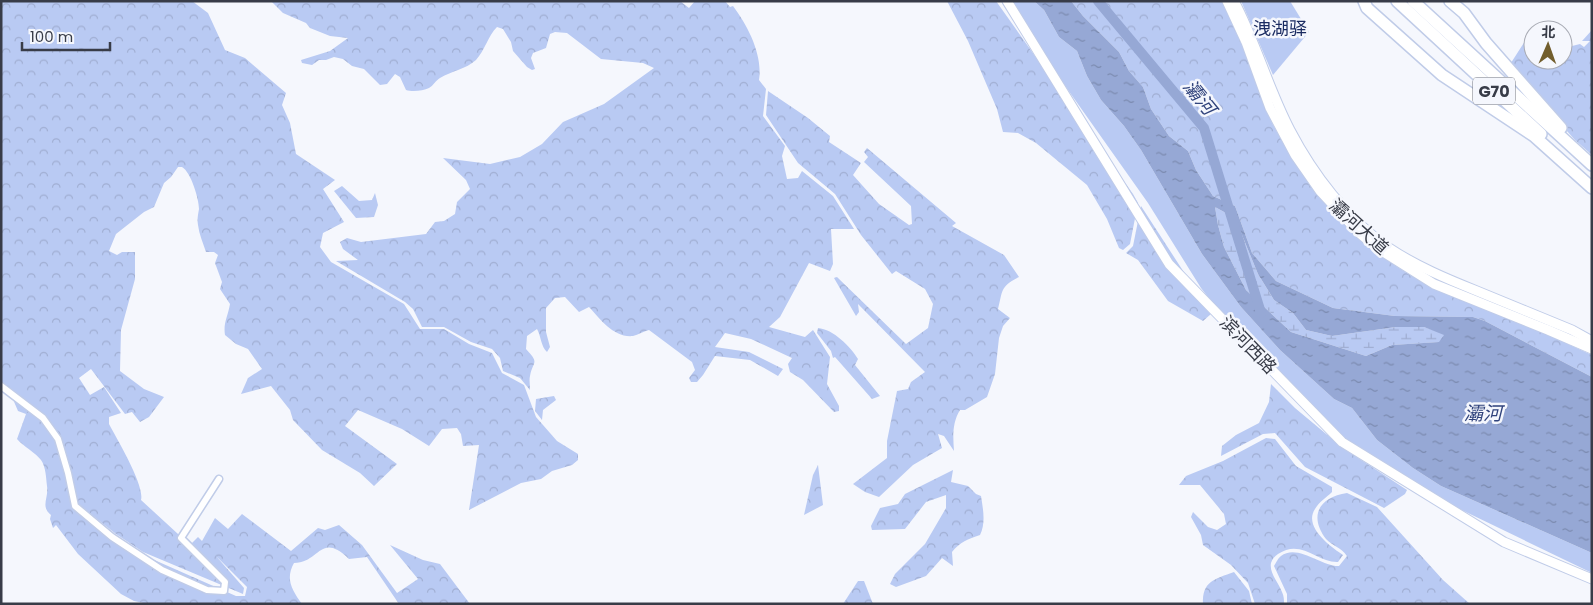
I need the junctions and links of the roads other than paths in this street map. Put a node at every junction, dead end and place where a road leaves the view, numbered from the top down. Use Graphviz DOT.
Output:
graph roads {
  1 [pos="1007,1"];
  2 [pos="1227,1"];
  3 [pos="1234,1"];
  4 [pos="1364,1"];
  5 [pos="1397,1"];
  6 [pos="1413,1"];
  7 [pos="1450,1"];
  8 [pos="1592,157"];
  9 [pos="1592,165"];
  10 [pos="1592,180"];
  11 [pos="1592,188"];
  12 [pos="1592,341"];
  13 [pos="1592,349"];
  14 [pos="1,386"];
  15 [pos="219,480"];
  16 [pos="1592,579"];
  1 -- 16 [label="street, 滨河西路"];
  2 -- 13 [label="street, 灞河大道"];
  3 -- 12 [label="street, 灞河大道"];
  4 -- 11 [label="highway"];
  5 -- 10 [label="highway, G70"];
  6 -- 9 [label="highway, G70"];
  7 -- 8 [label="highway"];
  14 -- 15 [label="street"];
}
